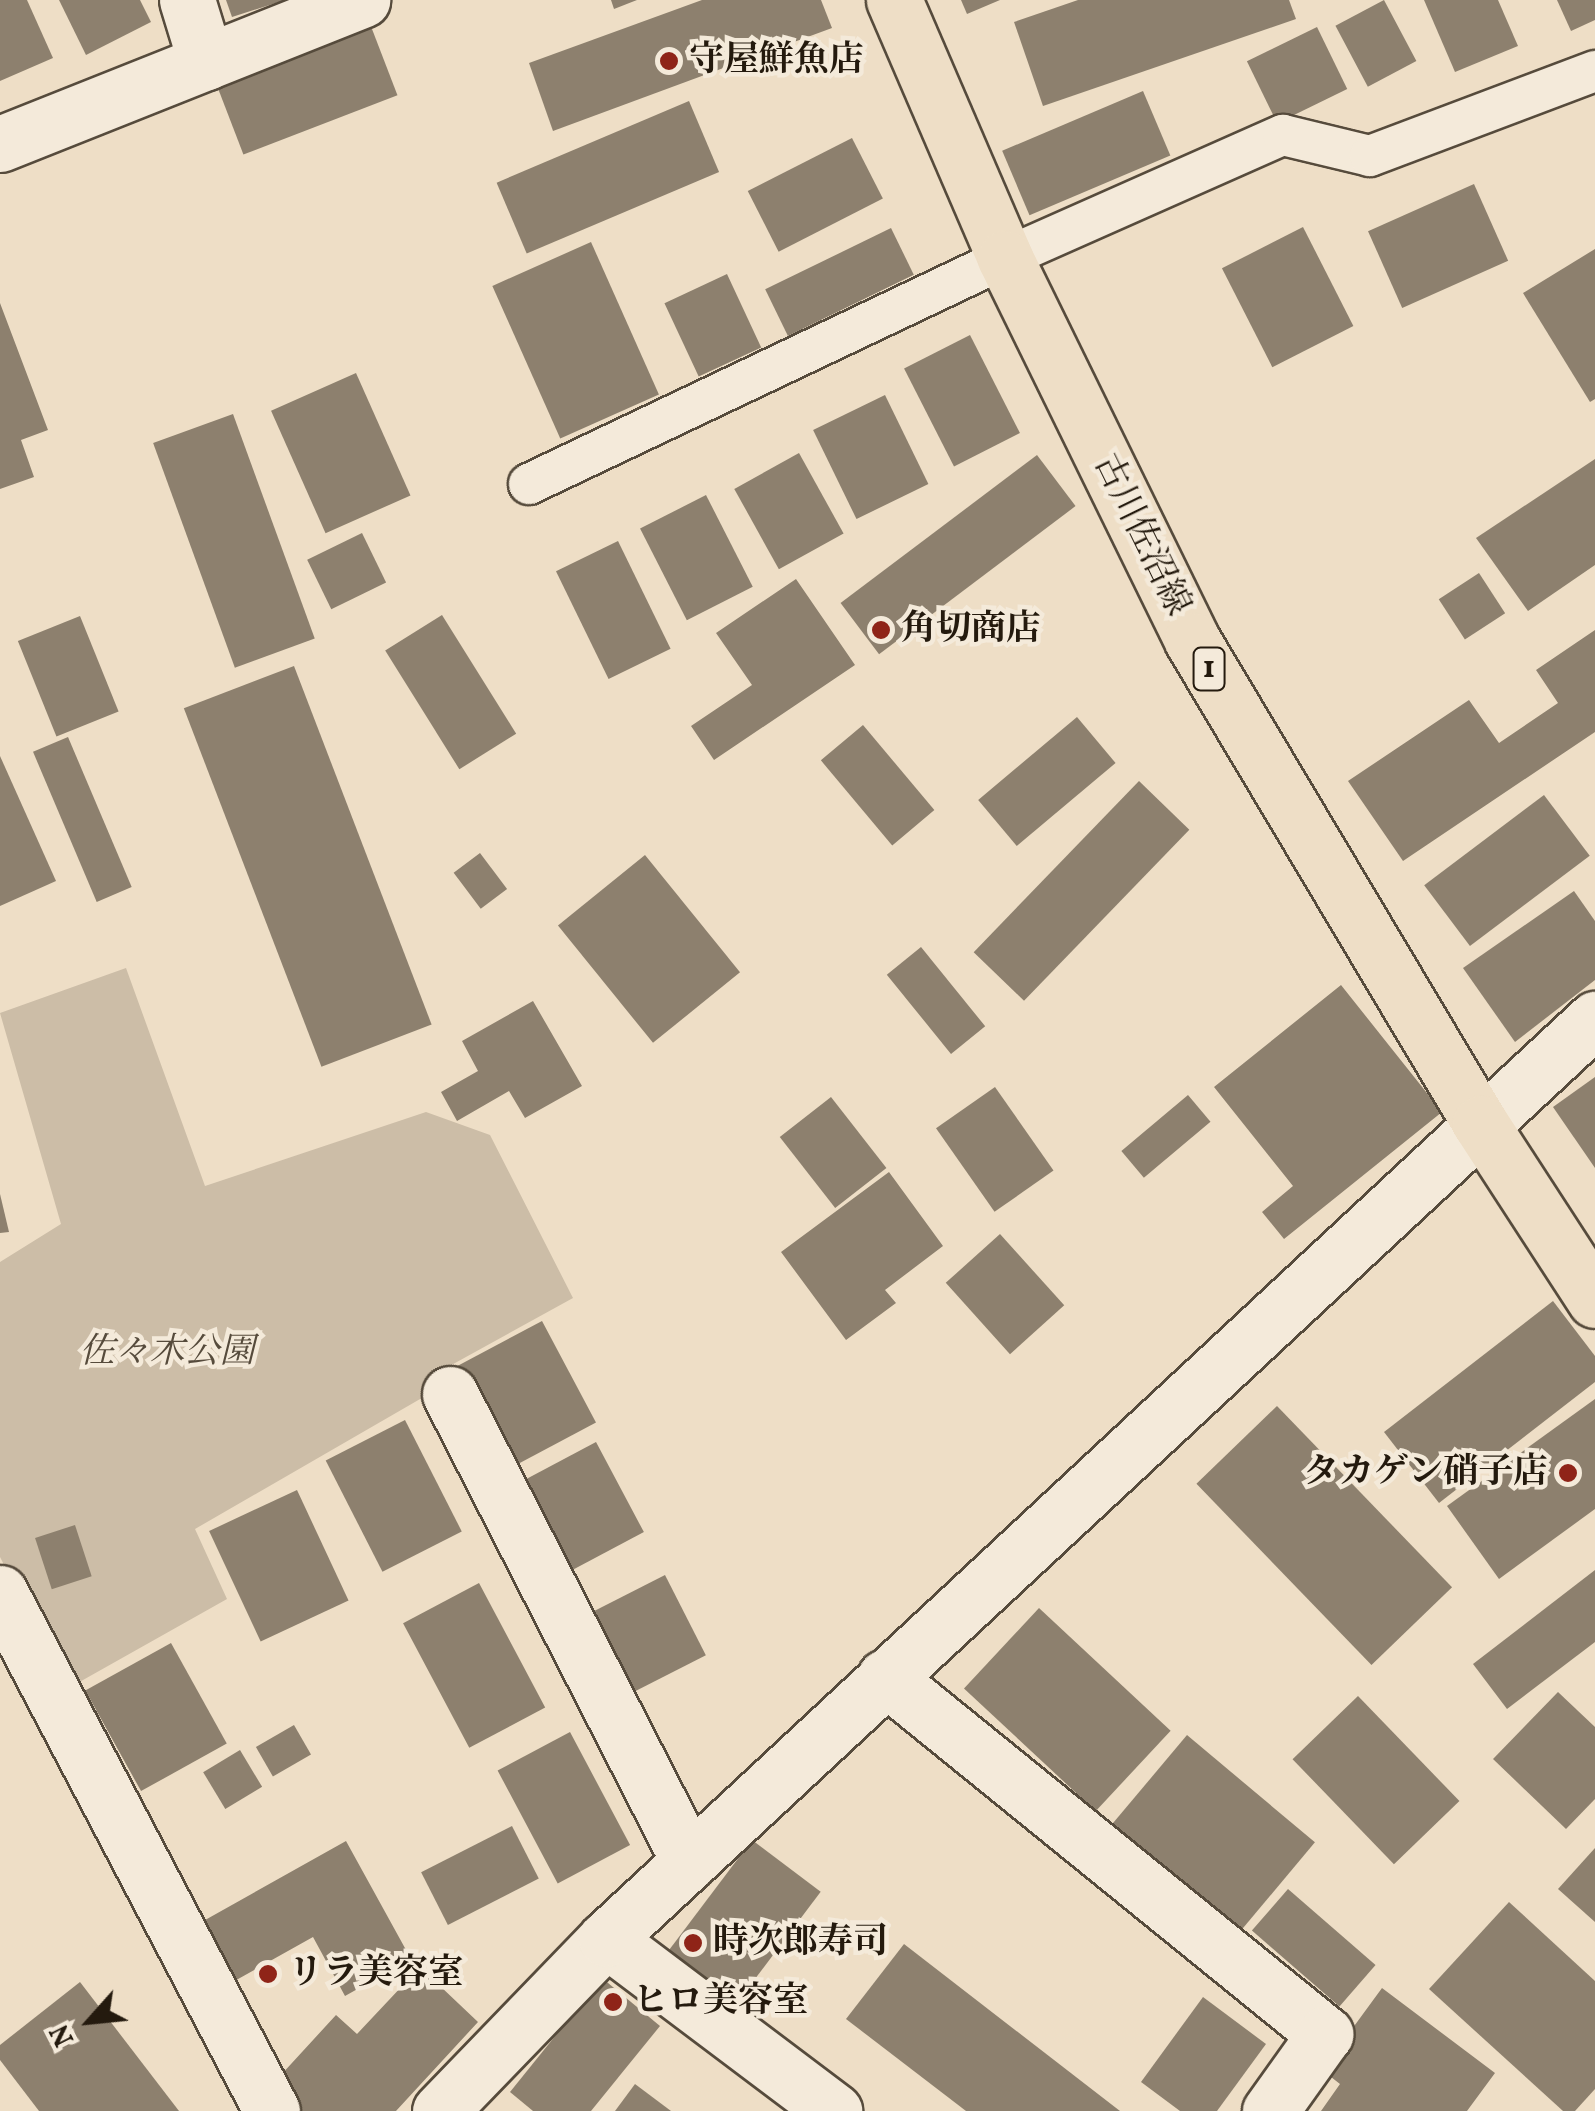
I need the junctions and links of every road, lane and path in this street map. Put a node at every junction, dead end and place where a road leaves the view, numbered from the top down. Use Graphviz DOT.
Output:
graph roads {
  1 [pos="186,0"];
  2 [pos="362,0"];
  3 [pos="894,0"];
  4 [pos="206,62"];
  5 [pos="1595,71"];
  6 [pos="0,144"];
  7 [pos="1004,258"];
  8 [pos="529,484"];
  9 [pos="1595,1019"];
  10 [pos="1480,1123"];
  11 [pos="1595,1300"];
  12 [pos="450,1394"];
  13 [pos="0,1593"];
  14 [pos="885,1678"];
  15 [pos="689,1861"];
  16 [pos="606,1938"];
  17 [pos="272,2111"];
  18 [pos="440,2111"];
  19 [pos="834,2111"];
  20 [pos="1270,2111"];
  1 -- 4 [label="street"];
  2 -- 4 [label="street"];
  3 -- 7 [label="main road, 古川佐沼線 / 1"];
  4 -- 6 [label="street"];
  5 -- 7 [label="lane"];
  7 -- 8 [label="lane"];
  7 -- 10 [label="main road, 古川佐沼線 / 1"];
  9 -- 10 [label="street"];
  10 -- 11 [label="main road, 古川佐沼線 / 1"];
  10 -- 14 [label="street"];
  12 -- 15 [label="street"];
  13 -- 17 [label="street"];
  14 -- 15 [label="street"];
  14 -- 20 [label="street"];
  15 -- 16 [label="street"];
  16 -- 18 [label="street"];
  16 -- 19 [label="street"];
}
